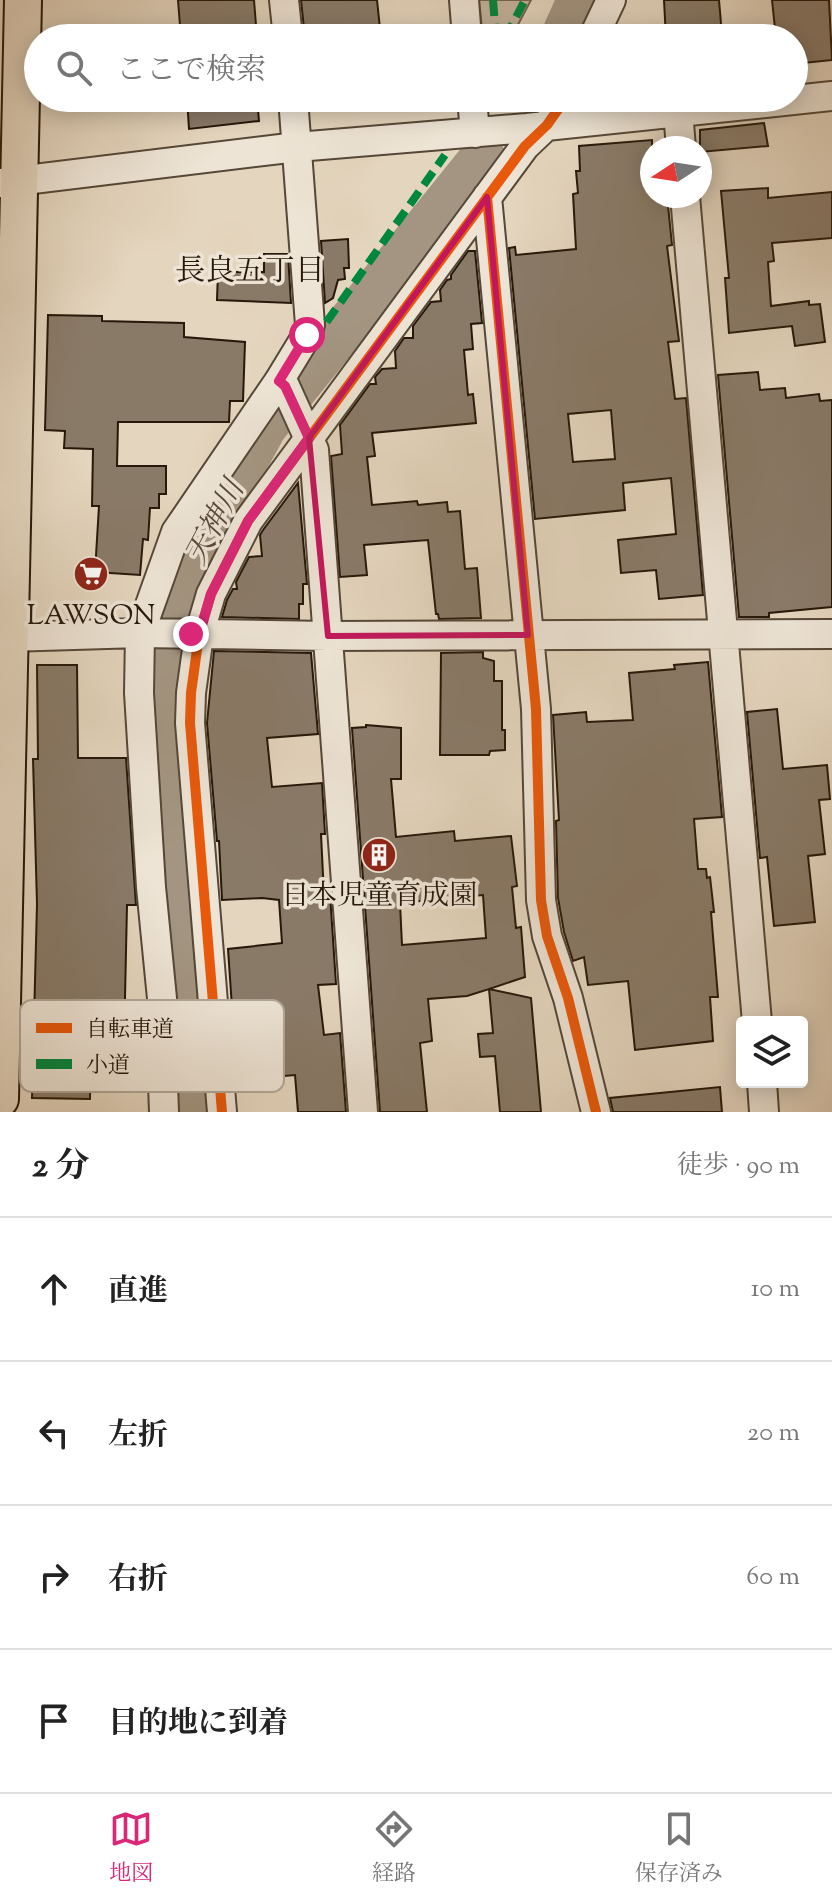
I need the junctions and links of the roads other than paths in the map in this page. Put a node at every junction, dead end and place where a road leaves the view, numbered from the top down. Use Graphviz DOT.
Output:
graph roads {
  1 [pos="23,0"];
  2 [pos="284,0"];
  3 [pos="464,0"];
  4 [pos="611,0"];
  5 [pos="287,24"];
  6 [pos="466,24"];
  7 [pos="600,24"];
  8 [pos="832,96"];
  9 [pos="808,98"];
  10 [pos="294,112"];
  11 [pos="474,112"];
  12 [pos="552,112"];
  13 [pos="669,112"];
  14 [pos="678,112"];
  15 [pos="537,127"];
  16 [pos="477,132"];
  17 [pos="680,136"];
  18 [pos="297,147"];
  19 [pos="10,182"];
  20 [pos="487,197"];
  21 [pos="686,208"];
  22 [pos="282,383"];
  23 [pos="308,434"];
  24 [pos="145,633"];
  25 [pos="195,634"];
  26 [pos="723,634"];
  27 [pos="832,634"];
  28 [pos="528,635"];
  29 [pos="328,636"];
  30 [pos="8,637"];
  31 [pos="162,1000"];
  32 [pos="213,1000"];
  33 [pos="756,1016"];
  34 [pos="762,1088"];
  35 [pos="163,1092"];
  36 [pos="220,1092"];
  37 [pos="0,1099"];
  38 [pos="164,1112"];
  39 [pos="222,1112"];
  40 [pos="363,1112"];
  41 [pos="596,1112"];
  42 [pos="764,1112"];
  1 -- 19 [label="main road"];
  2 -- 5 [label="street"];
  3 -- 6 [label="street"];
  4 -- 7 [label="street"];
  8 -- 9 [label="street"];
  10 -- 18 [label="street"];
  11 -- 16 [label="street"];
  12 -- 15 [label="street"];
  13 -- 15 [label="street"];
  14 -- 17 [label="street"];
  15 -- 16 [label="street"];
  15 -- 20 [label="street"];
  16 -- 18 [label="street"];
  18 -- 19 [label="street"];
  18 -- 22 [label="street"];
  19 -- 30 [label="main road"];
  20 -- 23 [label="street"];
  20 -- 28 [label="street"];
  21 -- 26 [label="street"];
  22 -- 23 [label="street"];
  22 -- 24 [label="street"];
  23 -- 25 [label="street"];
  23 -- 29 [label="street"];
  24 -- 25 [label="street"];
  24 -- 30 [label="street"];
  24 -- 31 [label="street"];
  25 -- 29 [label="street"];
  25 -- 32 [label="street"];
  26 -- 27 [label="street"];
  26 -- 28 [label="street"];
  26 -- 33 [label="street"];
  28 -- 29 [label="street"];
  28 -- 41 [label="street"];
  29 -- 40 [label="street"];
  30 -- 37 [label="main road"];
  34 -- 42 [label="street"];
  35 -- 38 [label="street"];
  36 -- 39 [label="street"];
}
